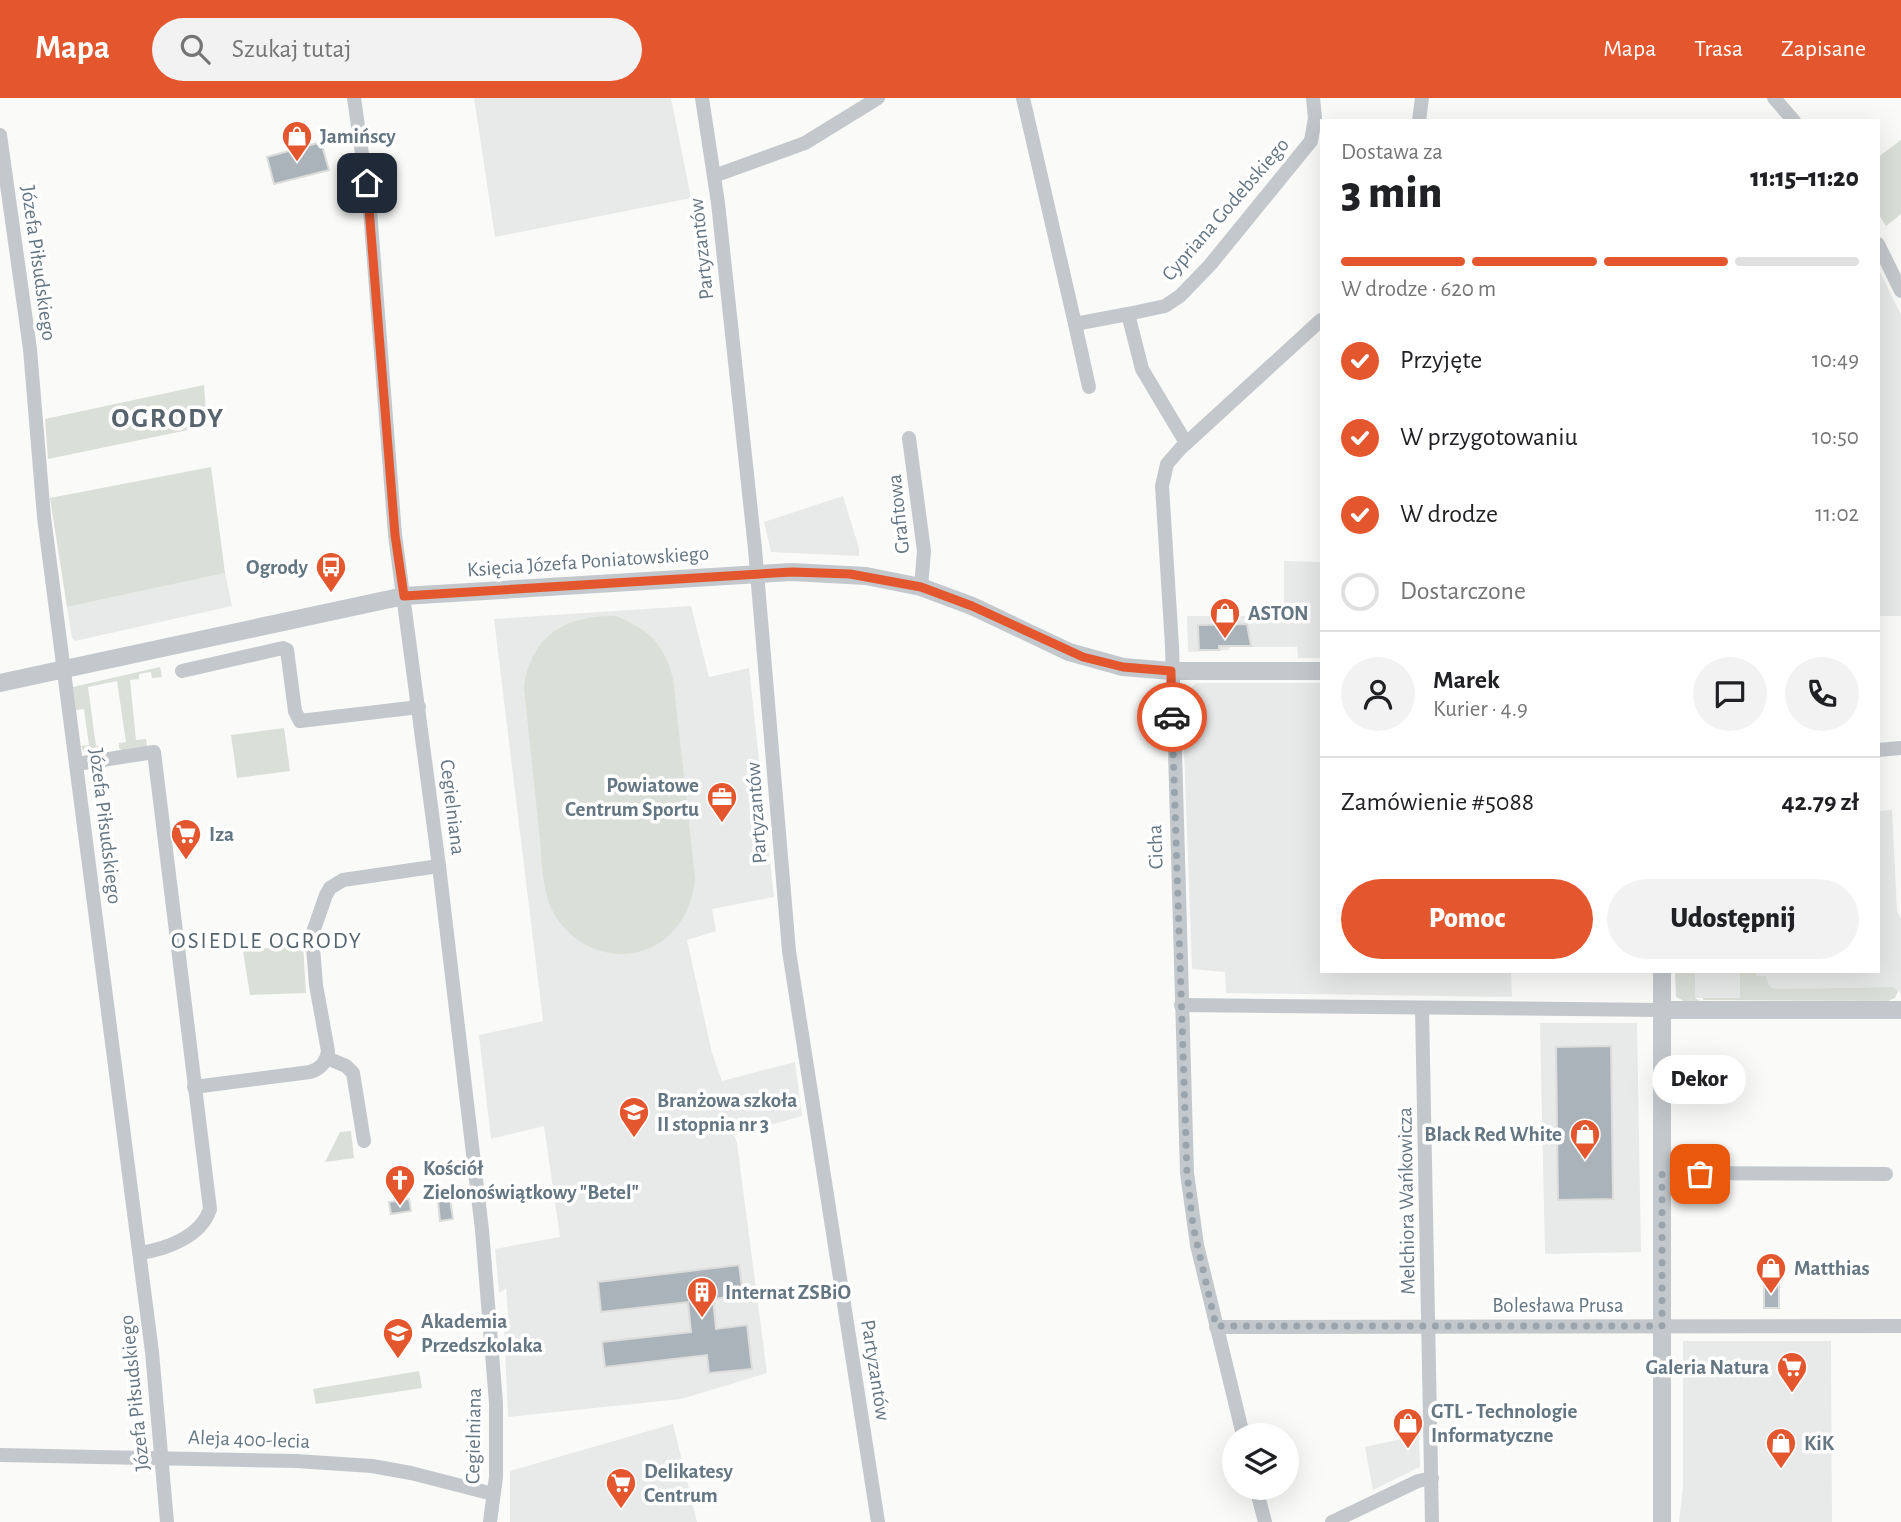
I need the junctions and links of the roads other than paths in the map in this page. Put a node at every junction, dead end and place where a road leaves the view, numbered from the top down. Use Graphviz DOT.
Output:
graph roads {
  1 [pos="354,98"];
  2 [pos="702,98"];
  3 [pos="878,98"];
  4 [pos="1023,98"];
  5 [pos="1312,98"];
  6 [pos="1422,98"];
  7 [pos="1774,98"];
  8 [pos="1419,119"];
  9 [pos="1792,119"];
  10 [pos="0,135"];
  11 [pos="714,176"];
  12 [pos="1880,248"];
  13 [pos="1901,291"];
  14 [pos="1128,314"];
  15 [pos="1320,321"];
  16 [pos="1075,324"];
  17 [pos="1089,387"];
  18 [pos="909,438"];
  19 [pos="1186,443"];
  20 [pos="757,573"];
  21 [pos="921,587"];
  22 [pos="404,596"];
  23 [pos="65,669"];
  24 [pos="181,671"];
  25 [pos="1171,671"];
  26 [pos="1320,671"];
  27 [pos="0,683"];
  28 [pos="419,707"];
  29 [pos="1901,748"];
  30 [pos="1880,750"];
  31 [pos="77,764"];
  32 [pos="439,866"];
  33 [pos="1662,973"];
  34 [pos="1181,1005"];
  35 [pos="1422,1008"];
  36 [pos="1662,1010"];
  37 [pos="1901,1010"];
  38 [pos="327,1058"];
  39 [pos="194,1087"];
  40 [pos="365,1141"];
  41 [pos="1662,1173"];
  42 [pos="1886,1174"];
  43 [pos="140,1253"];
  44 [pos="1216,1326"];
  45 [pos="1430,1326"];
  46 [pos="1662,1326"];
  47 [pos="1901,1326"];
  48 [pos="1240,1423"];
  49 [pos="0,1455"];
  50 [pos="163,1457"];
  51 [pos="1432,1478"];
  52 [pos="493,1494"];
  53 [pos="1259,1500"];
  54 [pos="167,1522"];
  55 [pos="491,1522"];
  56 [pos="878,1522"];
  57 [pos="1265,1522"];
  58 [pos="1332,1522"];
  59 [pos="1432,1522"];
  60 [pos="1662,1522"];
  1 -- 22 [label="street, Cegielniana"];
  2 -- 11 [label="street, Partyzantów"];
  3 -- 11 [label="street"];
  4 -- 16 [label="street"];
  5 -- 14 [label="street, Cypriana Godebskiego"];
  6 -- 8 [label="street"];
  7 -- 9 [label="street"];
  10 -- 23 [label="street, Józefa Piłsudskiego"];
  11 -- 20 [label="street, Partyzantów"];
  12 -- 13 [label="street"];
  14 -- 16 [label="street, Cypriana Godebskiego"];
  14 -- 19 [label="street"];
  15 -- 19 [label="street, Cicha"];
  16 -- 17 [label="street"];
  18 -- 21 [label="street, Grafitowa"];
  19 -- 25 [label="street, Cicha"];
  20 -- 21 [label="street, Księcia Józefa Poniatowskiego"];
  20 -- 22 [label="street, Księcia Józefa Poniatowskiego"];
  20 -- 56 [label="street, Partyzantów"];
  21 -- 25 [label="street, Księcia Józefa Poniatowskiego"];
  22 -- 23 [label="street, Księcia Józefa Poniatowskiego"];
  22 -- 28 [label="street, Cegielniana"];
  23 -- 27 [label="street, Księcia Józefa Poniatowskiego"];
  23 -- 31 [label="street, Józefa Piłsudskiego"];
  24 -- 28 [label="street"];
  25 -- 26 [label="street, Księcia Józefa Poniatowskiego"];
  25 -- 34 [label="street, Cicha"];
  28 -- 32 [label="street, Cegielniana"];
  29 -- 30 [label="street"];
  31 -- 39 [label="street"];
  31 -- 43 [label="street, Józefa Piłsudskiego"];
  32 -- 38 [label="street"];
  32 -- 52 [label="street, Cegielniana"];
  33 -- 36 [label="street"];
  34 -- 35 [label="street"];
  34 -- 44 [label="street, Cicha"];
  35 -- 36 [label="street"];
  35 -- 45 [label="street, Melchiora Wańkowicza"];
  36 -- 37 [label="street"];
  36 -- 41 [label="street"];
  38 -- 39 [label="street"];
  38 -- 40 [label="street"];
  39 -- 43 [label="street"];
  41 -- 42 [label="street"];
  41 -- 46 [label="street"];
  43 -- 50 [label="street, Józefa Piłsudskiego"];
  44 -- 45 [label="street, Bolesława Prusa"];
  44 -- 48 [label="street, Cicha"];
  45 -- 46 [label="street, Bolesława Prusa"];
  45 -- 51 [label="street, Melchiora Wańkowicza"];
  46 -- 47 [label="street, Bolesława Prusa"];
  46 -- 60 [label="street"];
  49 -- 50 [label="street, Aleja 400-lecia"];
  50 -- 52 [label="street, Aleja 400-lecia"];
  50 -- 54 [label="street, Józefa Piłsudskiego"];
  51 -- 58 [label="street"];
  51 -- 59 [label="street, Melchiora Wańkowicza"];
  52 -- 55 [label="street, Cegielniana"];
  53 -- 57 [label="street"];
}
